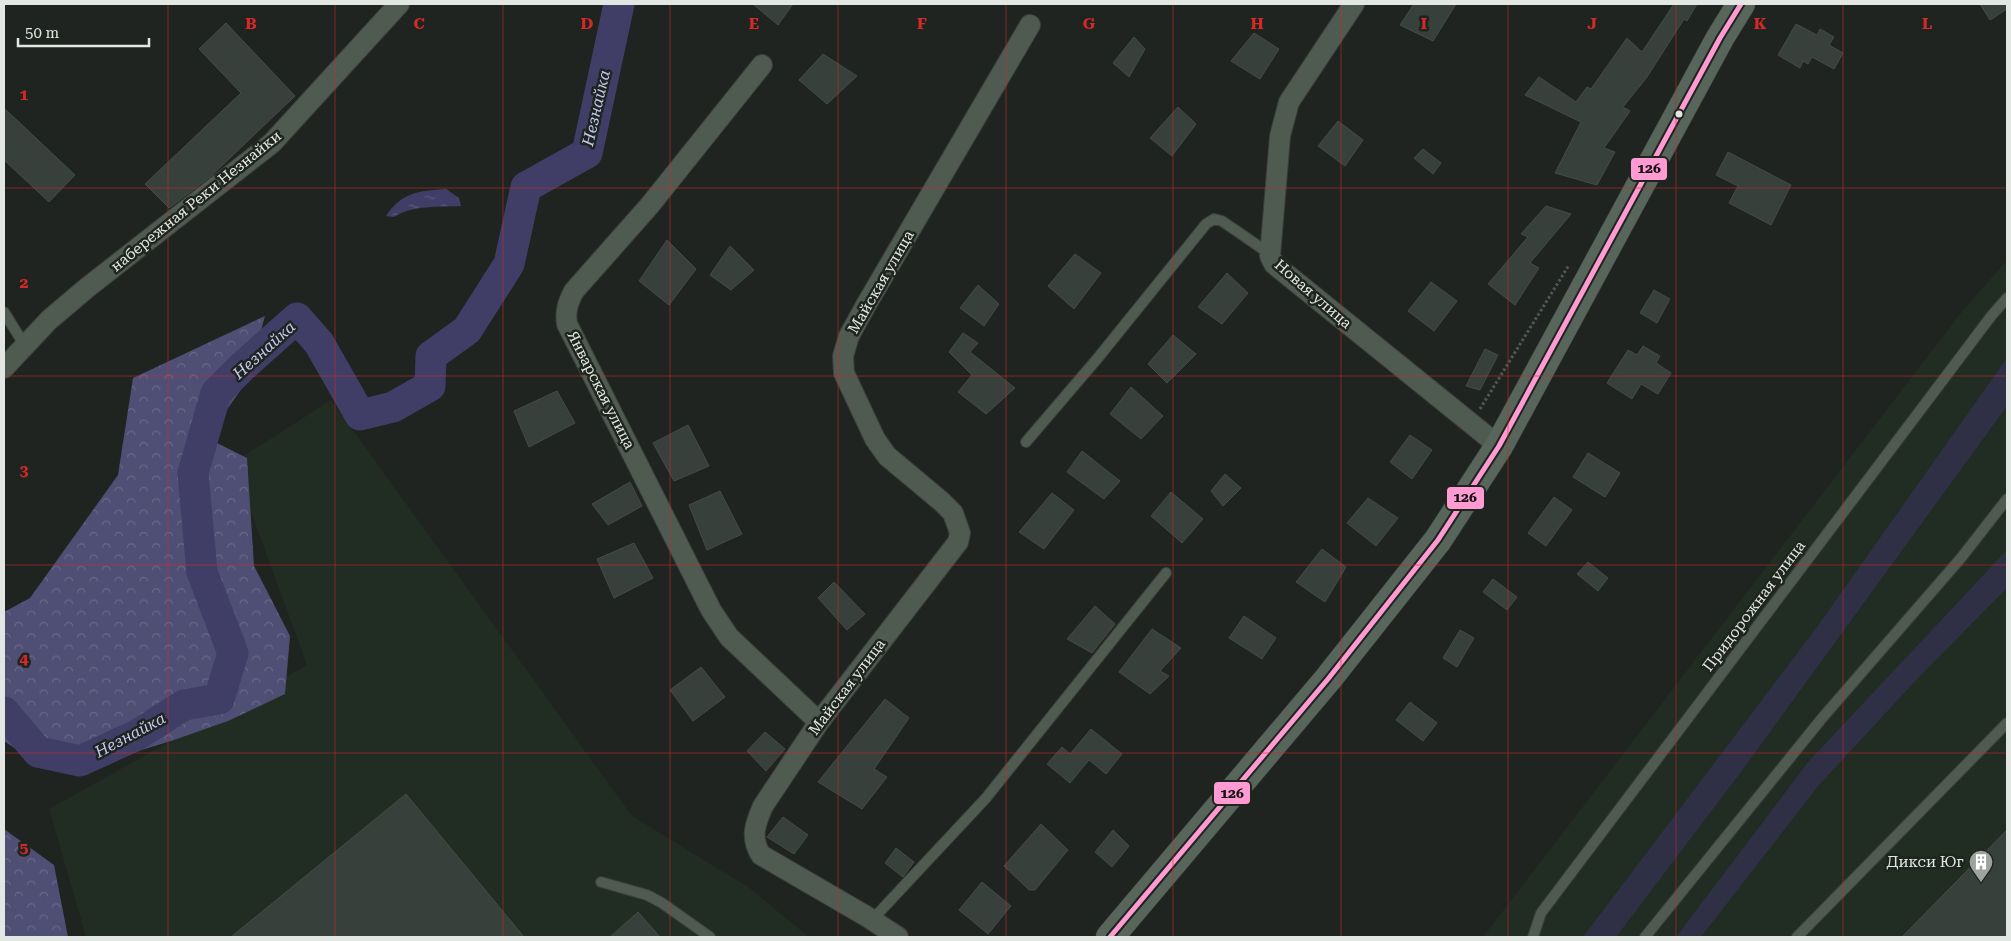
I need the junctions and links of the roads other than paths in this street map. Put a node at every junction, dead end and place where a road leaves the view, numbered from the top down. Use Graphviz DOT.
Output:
graph roads {
  1 [pos="399,4"];
  2 [pos="1354,4"];
  3 [pos="1741,4"];
  4 [pos="1030,25"];
  5 [pos="762,65"];
  6 [pos="1270,254"];
  7 [pos="2007,298"];
  8 [pos="4,313"];
  9 [pos="25,346"];
  10 [pos="4,368"];
  11 [pos="1026,442"];
  12 [pos="1498,446"];
  13 [pos="2007,499"];
  14 [pos="1166,573"];
  15 [pos="819,722"];
  16 [pos="2007,723"];
  17 [pos="601,882"];
  18 [pos="872,920"];
  19 [pos="710,937"];
  20 [pos="898,937"];
  21 [pos="1110,937"];
  22 [pos="1533,937"];
  23 [pos="1645,937"];
  24 [pos="1797,937"];
  1 -- 9 [label="street, набережная Реки Незнайки"];
  2 -- 6 [label="street, Новая улица"];
  3 -- 12 [label="main road"];
  4 -- 15 [label="street, Майская улица"];
  5 -- 15 [label="street, Январская улица"];
  6 -- 11 [label="lane"];
  6 -- 12 [label="street, Новая улица"];
  7 -- 22 [label="lane, Придорожная улица"];
  8 -- 9 [label="lane"];
  9 -- 10 [label="street, набережная Реки Незнайки"];
  12 -- 21 [label="main road"];
  13 -- 23 [label="lane"];
  14 -- 18 [label="lane"];
  15 -- 18 [label="street, Майская улица"];
  16 -- 24 [label="lane"];
  17 -- 19 [label="lane"];
  18 -- 20 [label="street"];
}
